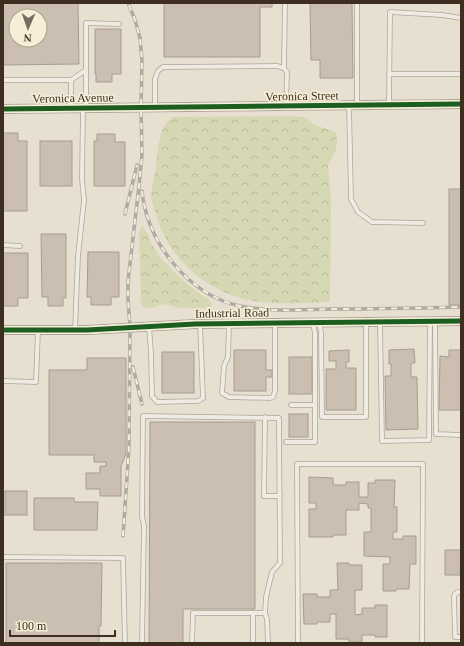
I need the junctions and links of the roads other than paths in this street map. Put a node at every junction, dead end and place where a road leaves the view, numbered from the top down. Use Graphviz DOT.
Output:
graph roads {
  1 [pos="285,3"];
  2 [pos="357,3"];
  3 [pos="461,18"];
  4 [pos="119,24"];
  5 [pos="284,68"];
  6 [pos="86,70"];
  7 [pos="389,74"];
  8 [pos="461,74"];
  9 [pos="3,80"];
  10 [pos="71,80"];
  11 [pos="461,104"];
  12 [pos="353,105"];
  13 [pos="389,105"];
  14 [pos="286,106"];
  15 [pos="143,107"];
  16 [pos="155,107"];
  17 [pos="71,108"];
  18 [pos="85,108"];
  19 [pos="3,109"];
  20 [pos="423,223"];
  21 [pos="3,245"];
  22 [pos="20,246"];
  23 [pos="432,321"];
  24 [pos="461,321"];
  25 [pos="316,322"];
  26 [pos="366,322"];
  27 [pos="380,322"];
  28 [pos="229,323"];
  29 [pos="275,323"];
  30 [pos="200,324"];
  31 [pos="149,326"];
  32 [pos="3,330"];
  33 [pos="38,330"];
  34 [pos="76,330"];
  35 [pos="3,381"];
  36 [pos="291,405"];
  37 [pos="315,405"];
  38 [pos="265,417"];
  39 [pos="461,435"];
  40 [pos="286,442"];
  41 [pos="280,496"];
  42 [pos="3,557"];
  43 [pos="461,592"];
  44 [pos="253,613"];
  45 [pos="265,613"];
  46 [pos="455,614"];
  47 [pos="461,614"];
  48 [pos="455,637"];
  49 [pos="461,637"];
  50 [pos="125,643"];
  51 [pos="142,643"];
  52 [pos="192,643"];
  53 [pos="253,643"];
  54 [pos="268,643"];
  55 [pos="298,643"];
  56 [pos="422,643"];
  57 [pos="455,643"];
  1 -- 5 [label="lane"];
  2 -- 12 [label="lane"];
  3 -- 7 [label="lane"];
  4 -- 6 [label="lane"];
  5 -- 14 [label="lane"];
  5 -- 16 [label="lane"];
  6 -- 10 [label="lane"];
  6 -- 18 [label="lane"];
  7 -- 8 [label="lane"];
  7 -- 13 [label="lane"];
  9 -- 10 [label="lane"];
  10 -- 17 [label="lane"];
  11 -- 13 [label="street, Veronica Street"];
  12 -- 13 [label="street, Veronica Street"];
  12 -- 14 [label="street, Veronica Street"];
  12 -- 20 [label="lane"];
  14 -- 16 [label="street, Veronica Street"];
  15 -- 16 [label="street, Veronica Street"];
  15 -- 18 [label="street, Veronica Avenue"];
  17 -- 18 [label="street, Veronica Avenue"];
  17 -- 19 [label="street, Veronica Avenue"];
  18 -- 34 [label="lane"];
  21 -- 22 [label="lane"];
  23 -- 24 [label="street, Industrial Road"];
  23 -- 27 [label="street, Industrial Road"];
  23 -- 27 [label="lane"];
  23 -- 39 [label="lane"];
  25 -- 26 [label="street, Industrial Road"];
  25 -- 26 [label="lane"];
  25 -- 29 [label="street, Industrial Road"];
  25 -- 37 [label="lane"];
  26 -- 27 [label="street, Industrial Road"];
  28 -- 29 [label="street, Industrial Road"];
  28 -- 29 [label="lane"];
  28 -- 30 [label="street, Industrial Road"];
  30 -- 31 [label="street, Industrial Road"];
  30 -- 31 [label="lane"];
  31 -- 34 [label="street, Industrial Road"];
  32 -- 33 [label="street, Industrial Road"];
  33 -- 34 [label="street, Industrial Road"];
  33 -- 35 [label="lane"];
  36 -- 37 [label="lane"];
  37 -- 40 [label="lane"];
  38 -- 41 [label="lane"];
  38 -- 41 [label="lane"];
  38 -- 51 [label="lane"];
  41 -- 45 [label="lane"];
  42 -- 50 [label="lane"];
  43 -- 46 [label="lane"];
  44 -- 45 [label="lane"];
  44 -- 52 [label="lane"];
  44 -- 53 [label="lane"];
  45 -- 54 [label="lane"];
  46 -- 47 [label="lane"];
  46 -- 48 [label="lane"];
  48 -- 49 [label="lane"];
  48 -- 57 [label="lane"];
  55 -- 56 [label="lane"];
}
